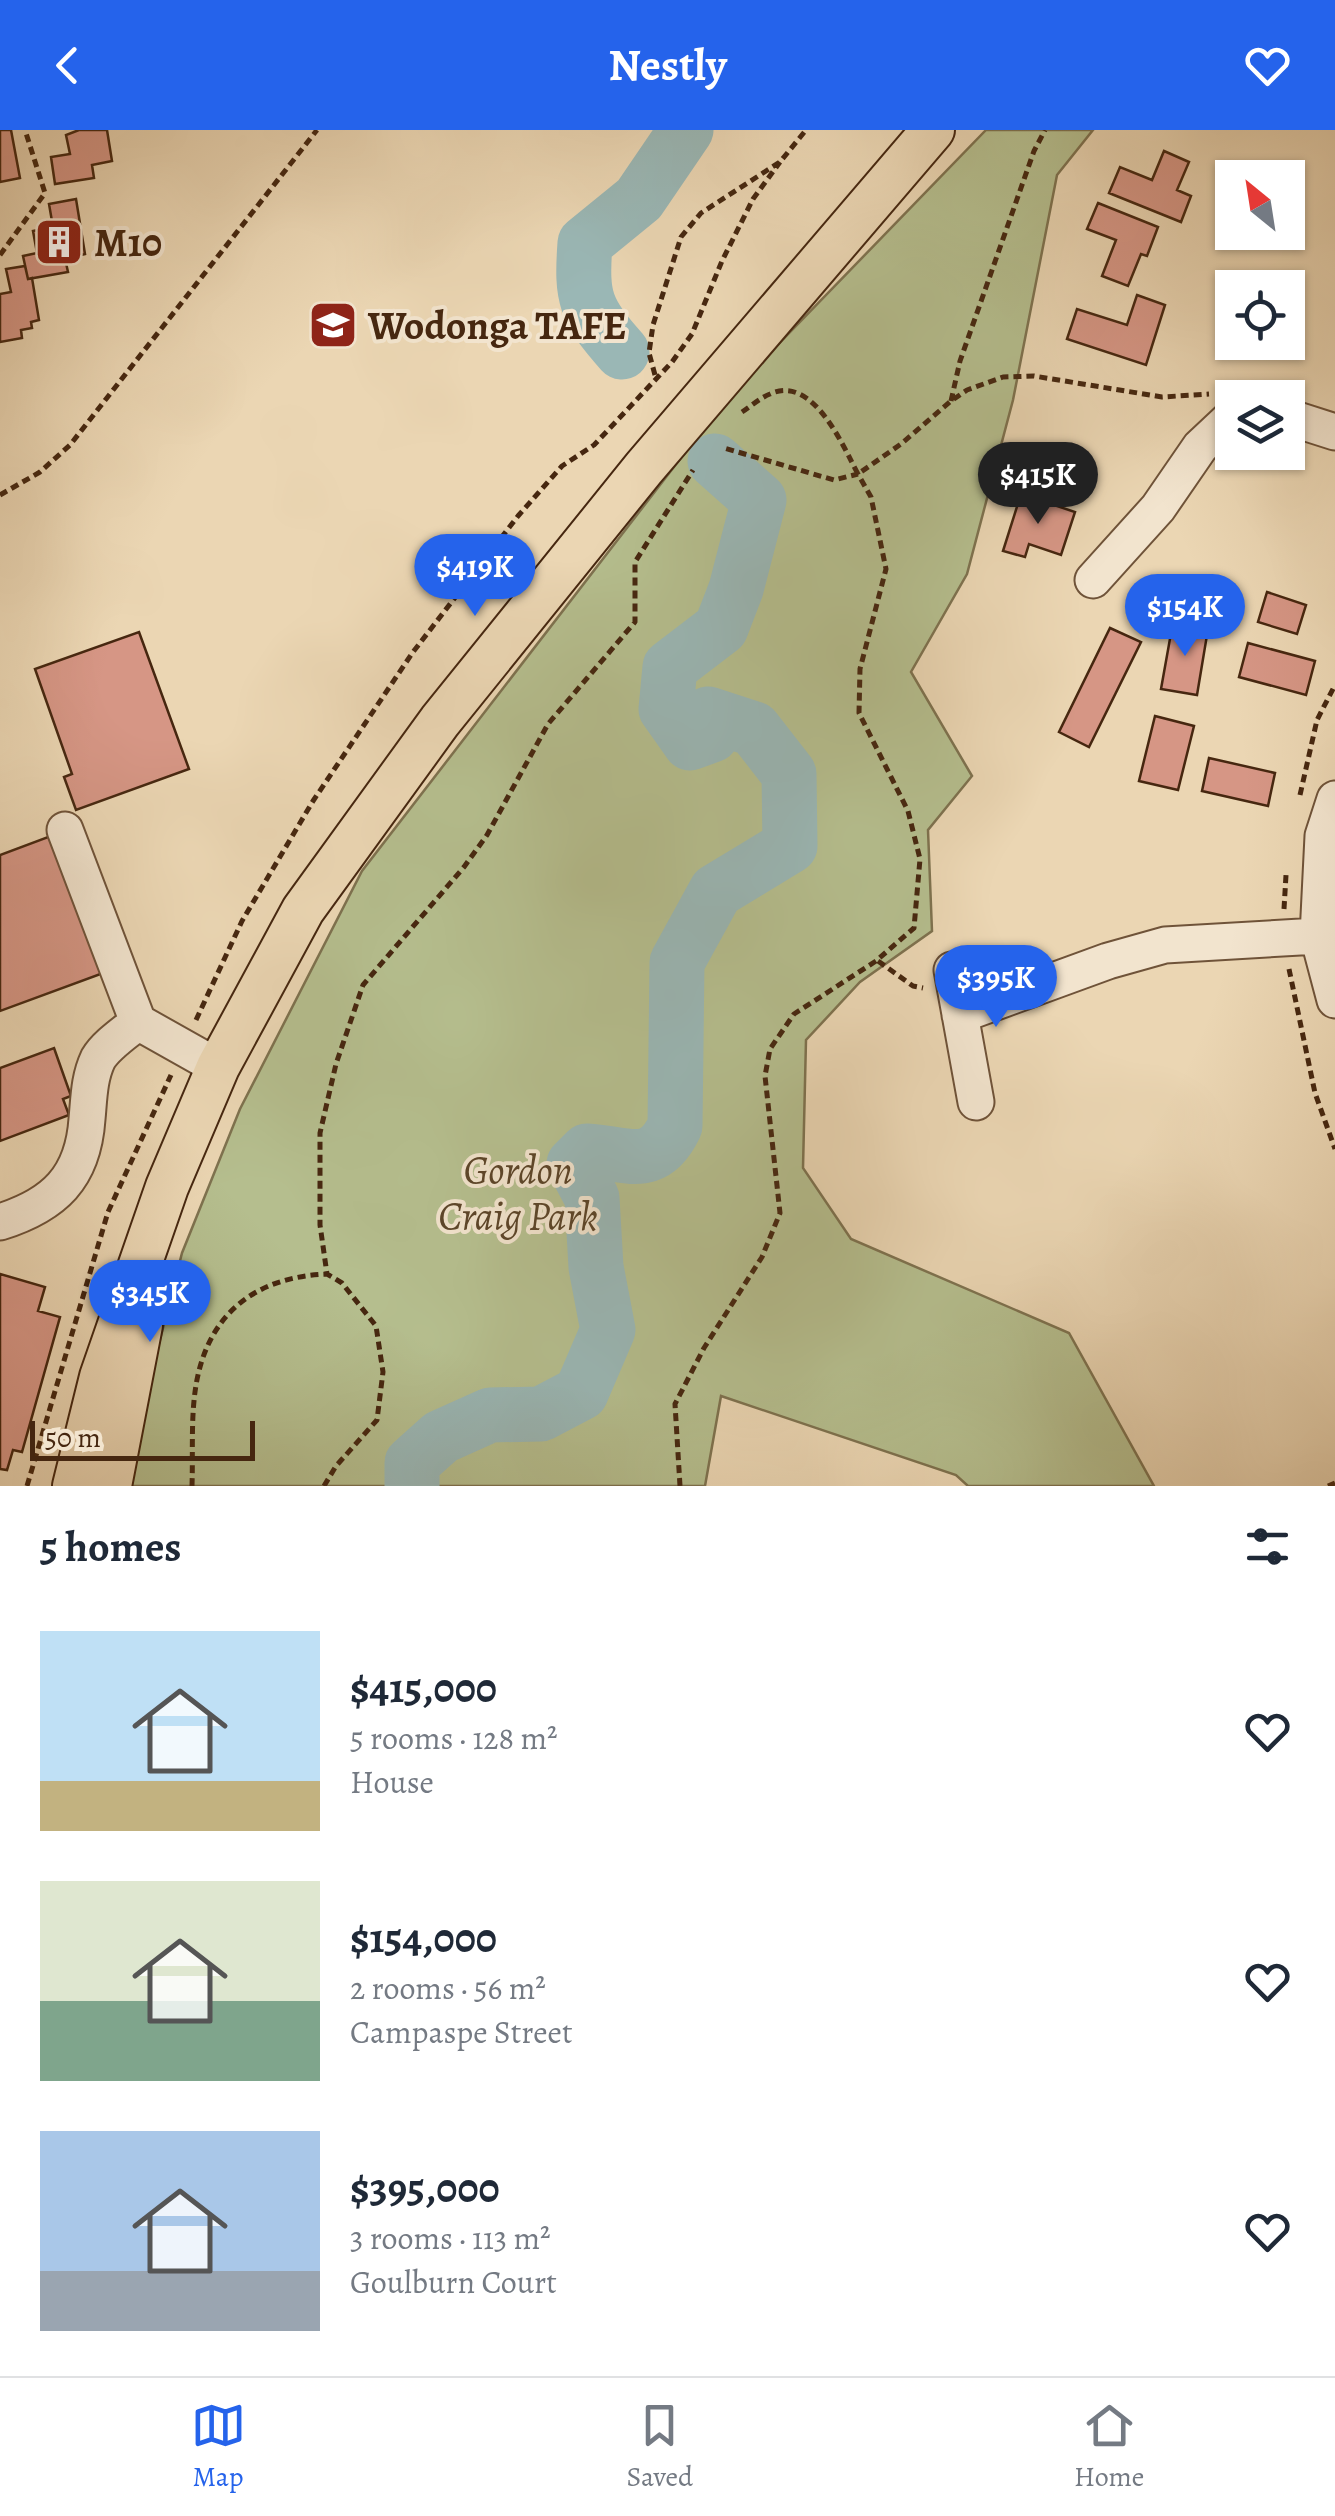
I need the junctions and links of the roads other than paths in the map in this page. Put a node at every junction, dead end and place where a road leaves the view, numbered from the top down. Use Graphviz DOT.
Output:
graph roads {
  1 [pos="931,134"];
  2 [pos="1215,421"];
  3 [pos="1305,422"];
  4 [pos="1335,432"];
  5 [pos="1093,580"];
  6 [pos="1335,799"];
  7 [pos="65,830"];
  8 [pos="1318,936"];
  9 [pos="1335,1000"];
  10 [pos="138,1022"];
  11 [pos="218,1067"];
  12 [pos="976,1102"];
  13 [pos="167,1187"];
  14 [pos="0,1222"];
  15 [pos="74,1486"];
  16 [pos="110,1486"];
  1 -- 11 [label="main road"];
  2 -- 5 [label="street"];
  3 -- 4 [label="street"];
  6 -- 8 [label="street"];
  7 -- 10 [label="street"];
  8 -- 9 [label="street"];
  8 -- 12 [label="street"];
  10 -- 11 [label="street"];
  10 -- 14 [label="street"];
  11 -- 13 [label="main road"];
  13 -- 15 [label="main road"];
  13 -- 16 [label="main road"];
}
